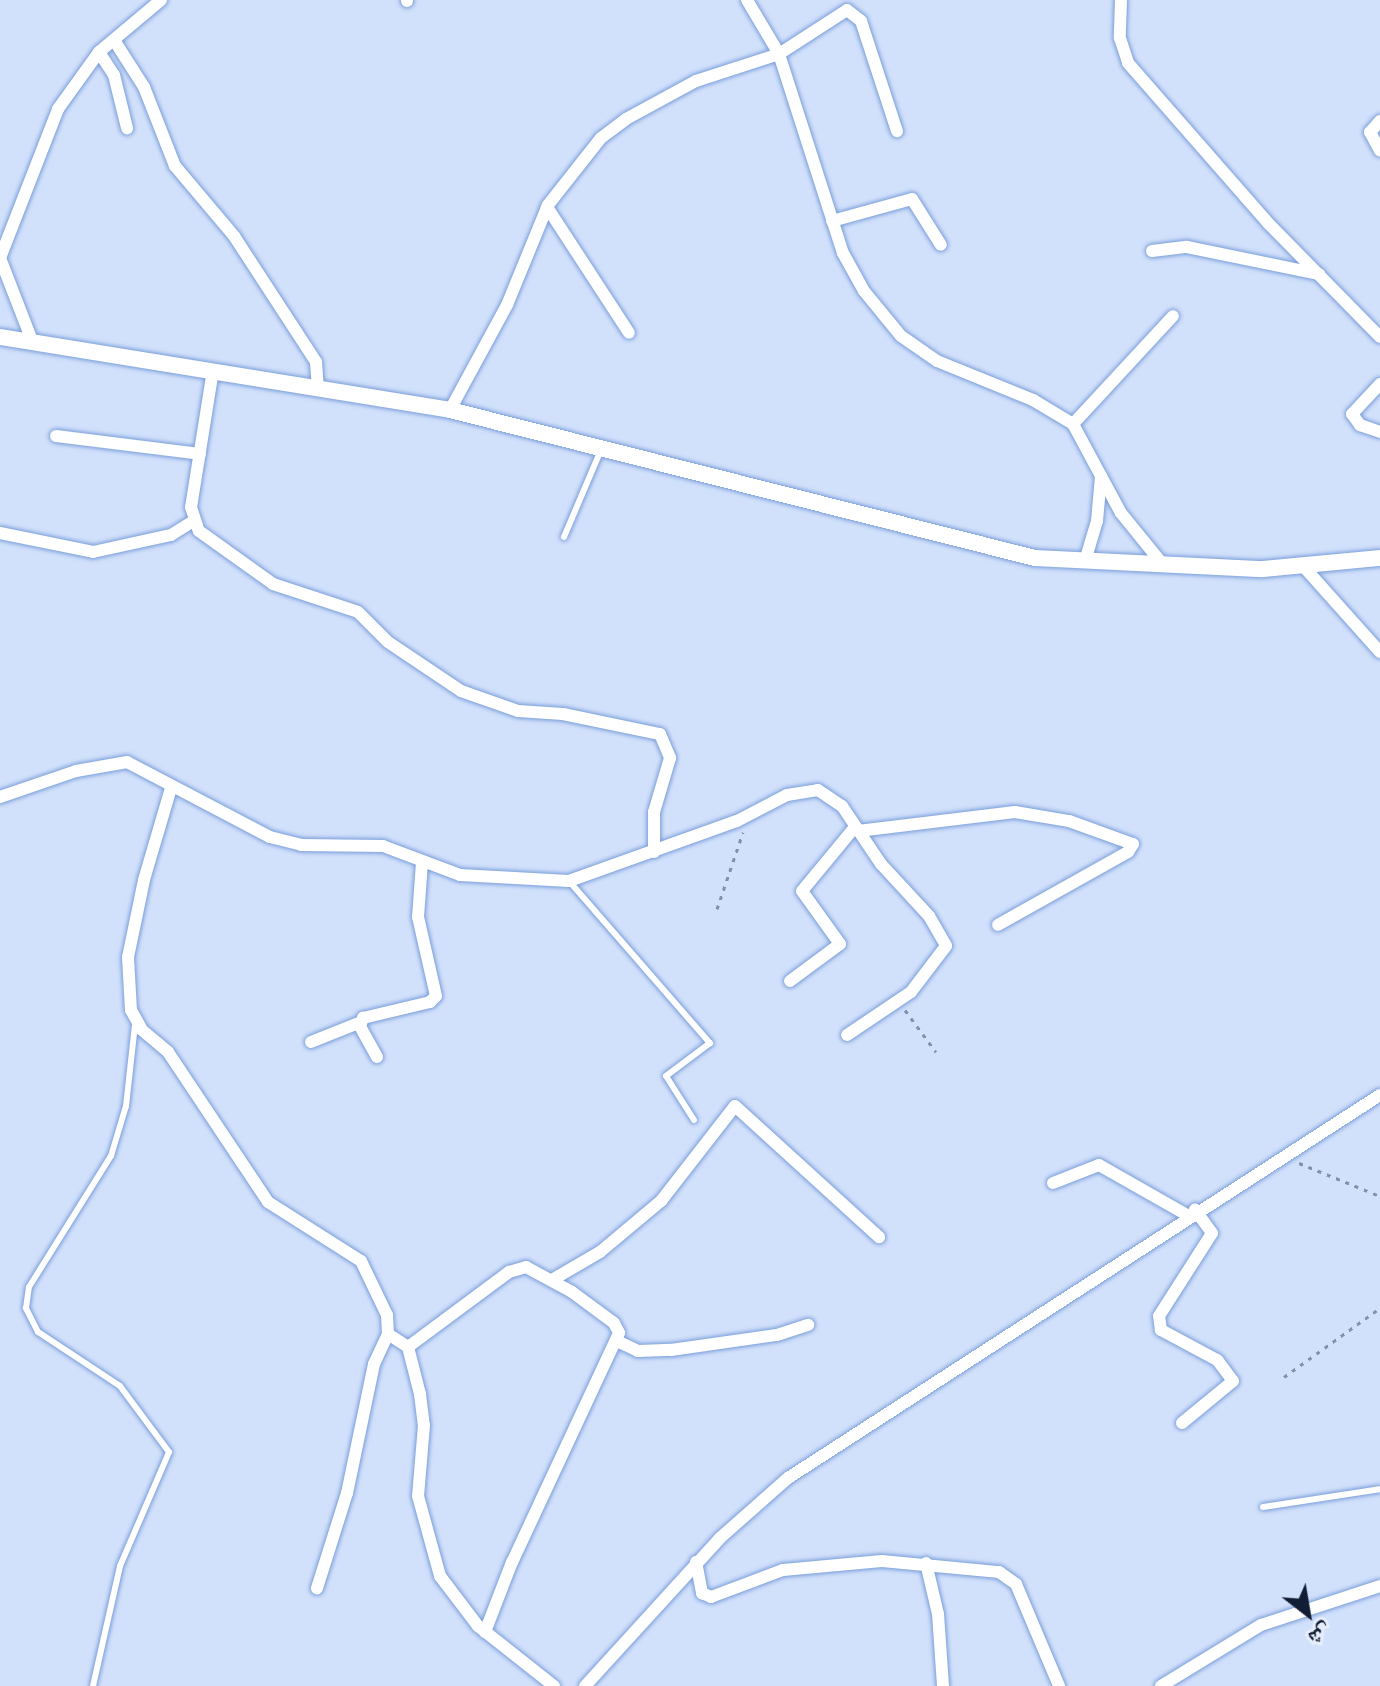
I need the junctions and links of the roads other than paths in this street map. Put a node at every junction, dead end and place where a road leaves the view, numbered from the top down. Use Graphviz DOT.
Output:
graph roads {
  1 [pos="161,0"];
  2 [pos="747,0"];
  3 [pos="1121,0"];
  4 [pos="114,40"];
  5 [pos="99,52"];
  6 [pos="779,54"];
  7 [pos="1380,121"];
  8 [pos="127,128"];
  9 [pos="897,131"];
  10 [pos="1380,151"];
  11 [pos="547,207"];
  12 [pos="832,221"];
  13 [pos="941,245"];
  14 [pos="1152,251"];
  15 [pos="0,258"];
  16 [pos="1322,275"];
  17 [pos="1173,316"];
  18 [pos="629,333"];
  19 [pos="1380,337"];
  20 [pos="3,339"];
  21 [pos="33,343"];
  22 [pos="213,370"];
  23 [pos="1380,384"];
  24 [pos="318,389"];
  25 [pos="450,410"];
  26 [pos="1073,424"];
  27 [pos="1380,432"];
  28 [pos="56,436"];
  29 [pos="601,450"];
  30 [pos="200,454"];
  31 [pos="1101,476"];
  32 [pos="193,521"];
  33 [pos="0,533"];
  34 [pos="564,537"];
  35 [pos="1380,558"];
  36 [pos="1085,561"];
  37 [pos="1160,561"];
  38 [pos="1304,567"];
  39 [pos="1380,652"];
  40 [pos="171,788"];
  41 [pos="0,797"];
  42 [pos="857,829"];
  43 [pos="654,852"];
  44 [pos="422,863"];
  45 [pos="569,881"];
  46 [pos="998,925"];
  47 [pos="790,981"];
  48 [pos="135,1021"];
  49 [pos="361,1022"];
  50 [pos="847,1035"];
  51 [pos="311,1042"];
  52 [pos="377,1057"];
  53 [pos="1380,1095"];
  54 [pos="694,1120"];
  55 [pos="1053,1183"];
  56 [pos="1191,1213"];
  57 [pos="879,1237"];
  58 [pos="552,1280"];
  59 [pos="808,1325"];
  60 [pos="388,1334"];
  61 [pos="619,1342"];
  62 [pos="408,1347"];
  63 [pos="1182,1423"];
  64 [pos="1380,1489"];
  65 [pos="1263,1507"];
  66 [pos="696,1562"];
  67 [pos="926,1563"];
  68 [pos="1380,1586"];
  69 [pos="317,1588"];
  70 [pos="485,1632"];
  71 [pos="93,1686"];
  72 [pos="554,1686"];
  73 [pos="585,1686"];
  74 [pos="943,1686"];
  75 [pos="1059,1686"];
  76 [pos="1161,1686"];
  1 -- 4 [label="street"];
  2 -- 6 [label="street"];
  3 -- 16 [label="street"];
  4 -- 5 [label="street"];
  4 -- 24 [label="street"];
  5 -- 8 [label="street"];
  5 -- 15 [label="street"];
  6 -- 9 [label="street"];
  6 -- 11 [label="street"];
  6 -- 12 [label="street"];
  7 -- 10 [label="street"];
  11 -- 18 [label="street"];
  11 -- 25 [label="street"];
  12 -- 13 [label="street"];
  12 -- 26 [label="street"];
  14 -- 16 [label="street"];
  15 -- 21 [label="street"];
  16 -- 19 [label="street"];
  17 -- 26 [label="street"];
  20 -- 21 [label="street"];
  21 -- 22 [label="street"];
  22 -- 24 [label="street"];
  22 -- 30 [label="street"];
  23 -- 27 [label="street"];
  24 -- 25 [label="street"];
  25 -- 29 [label="street"];
  26 -- 31 [label="street"];
  28 -- 30 [label="street"];
  29 -- 34 [label="lane"];
  29 -- 36 [label="street"];
  30 -- 32 [label="street"];
  31 -- 36 [label="street"];
  31 -- 37 [label="street"];
  32 -- 33 [label="street"];
  32 -- 43 [label="street"];
  35 -- 38 [label="street"];
  36 -- 37 [label="street"];
  37 -- 38 [label="street"];
  38 -- 39 [label="street"];
  40 -- 41 [label="street"];
  40 -- 44 [label="street"];
  40 -- 48 [label="street"];
  42 -- 43 [label="street"];
  42 -- 46 [label="street"];
  42 -- 47 [label="street"];
  42 -- 50 [label="street"];
  43 -- 45 [label="street"];
  44 -- 45 [label="street"];
  44 -- 49 [label="street"];
  45 -- 54 [label="lane"];
  48 -- 60 [label="street"];
  48 -- 71 [label="lane"];
  49 -- 51 [label="street"];
  49 -- 52 [label="street"];
  53 -- 56 [label="street"];
  55 -- 56 [label="street"];
  56 -- 63 [label="street"];
  56 -- 66 [label="street"];
  57 -- 58 [label="street"];
  58 -- 61 [label="street"];
  58 -- 62 [label="street"];
  59 -- 61 [label="street"];
  60 -- 62 [label="street"];
  60 -- 69 [label="street"];
  61 -- 70 [label="street"];
  62 -- 70 [label="street"];
  64 -- 65 [label="lane"];
  66 -- 67 [label="street"];
  66 -- 73 [label="street"];
  67 -- 74 [label="street"];
  67 -- 75 [label="street"];
  68 -- 76 [label="street"];
  70 -- 72 [label="street"];
}
